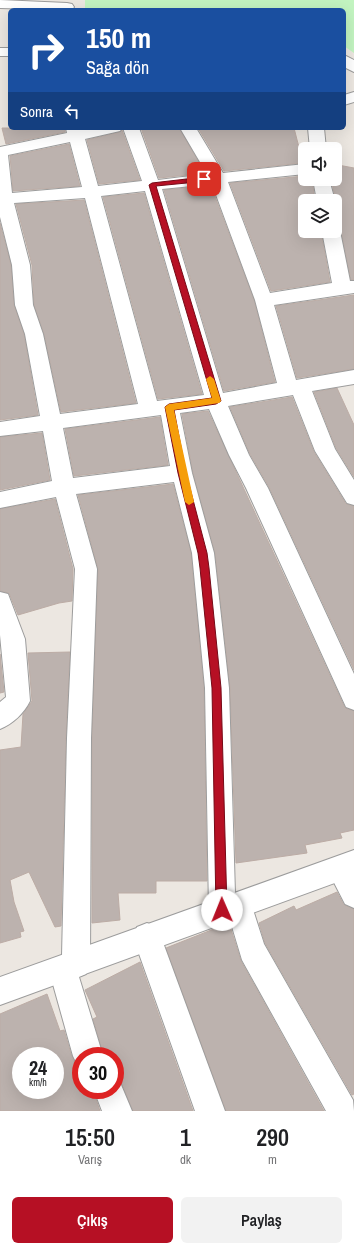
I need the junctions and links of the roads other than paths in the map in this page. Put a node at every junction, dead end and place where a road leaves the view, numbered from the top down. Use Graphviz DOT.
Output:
graph roads {
  1 [pos="0,4"];
  2 [pos="67,6"];
  3 [pos="88,130"];
  4 [pos="132,130"];
  5 [pos="189,130"];
  6 [pos="316,130"];
  7 [pos="75,131"];
  8 [pos="317,142"];
  9 [pos="0,153"];
  10 [pos="298,169"];
  11 [pos="218,178"];
  12 [pos="152,185"];
  13 [pos="90,192"];
  14 [pos="4,199"];
  15 [pos="333,238"];
  16 [pos="348,287"];
  17 [pos="264,300"];
  18 [pos="352,383"];
  19 [pos="294,387"];
  20 [pos="216,401"];
  21 [pos="159,408"];
  22 [pos="50,421"];
  23 [pos="0,429"];
  24 [pos="182,473"];
  25 [pos="64,488"];
  26 [pos="354,497"];
  27 [pos="0,500"];
  28 [pos="0,601"];
  29 [pos="354,700"];
  30 [pos="0,718"];
  31 [pos="347,866"];
  32 [pos="354,895"];
  33 [pos="230,908"];
  34 [pos="147,937"];
  35 [pos="69,967"];
  36 [pos="0,991"];
  37 [pos="86,1047"];
  38 [pos="112,1099"];
  39 [pos="117,1111"];
  40 [pos="210,1111"];
  41 [pos="342,1111"];
  1 -- 2 [label="street"];
  3 -- 7 [label="street"];
  4 -- 12 [label="street"];
  5 -- 11 [label="street"];
  6 -- 8 [label="street"];
  7 -- 9 [label="street"];
  7 -- 13 [label="street"];
  9 -- 14 [label="street"];
  10 -- 11 [label="street"];
  11 -- 12 [label="street"];
  11 -- 17 [label="street"];
  12 -- 13 [label="street"];
  12 -- 20 [label="street"];
  13 -- 14 [label="street"];
  13 -- 21 [label="street"];
  14 -- 22 [label="street"];
  15 -- 16 [label="street"];
  16 -- 17 [label="street"];
  17 -- 19 [label="street"];
  18 -- 19 [label="street"];
  19 -- 20 [label="street"];
  19 -- 26 [label="street"];
  20 -- 21 [label="street"];
  20 -- 29 [label="street"];
  21 -- 22 [label="street"];
  21 -- 24 [label="street"];
  22 -- 23 [label="street"];
  22 -- 25 [label="street"];
  24 -- 25 [label="street"];
  24 -- 33 [label="street"];
  25 -- 27 [label="street"];
  25 -- 35 [label="street"];
  28 -- 30 [label="street"];
  31 -- 32 [label="street"];
  31 -- 33 [label="street"];
  33 -- 34 [label="street"];
  33 -- 41 [label="street"];
  34 -- 35 [label="street"];
  34 -- 40 [label="street"];
  35 -- 36 [label="street"];
  35 -- 37 [label="street"];
  38 -- 39 [label="street"];
}
